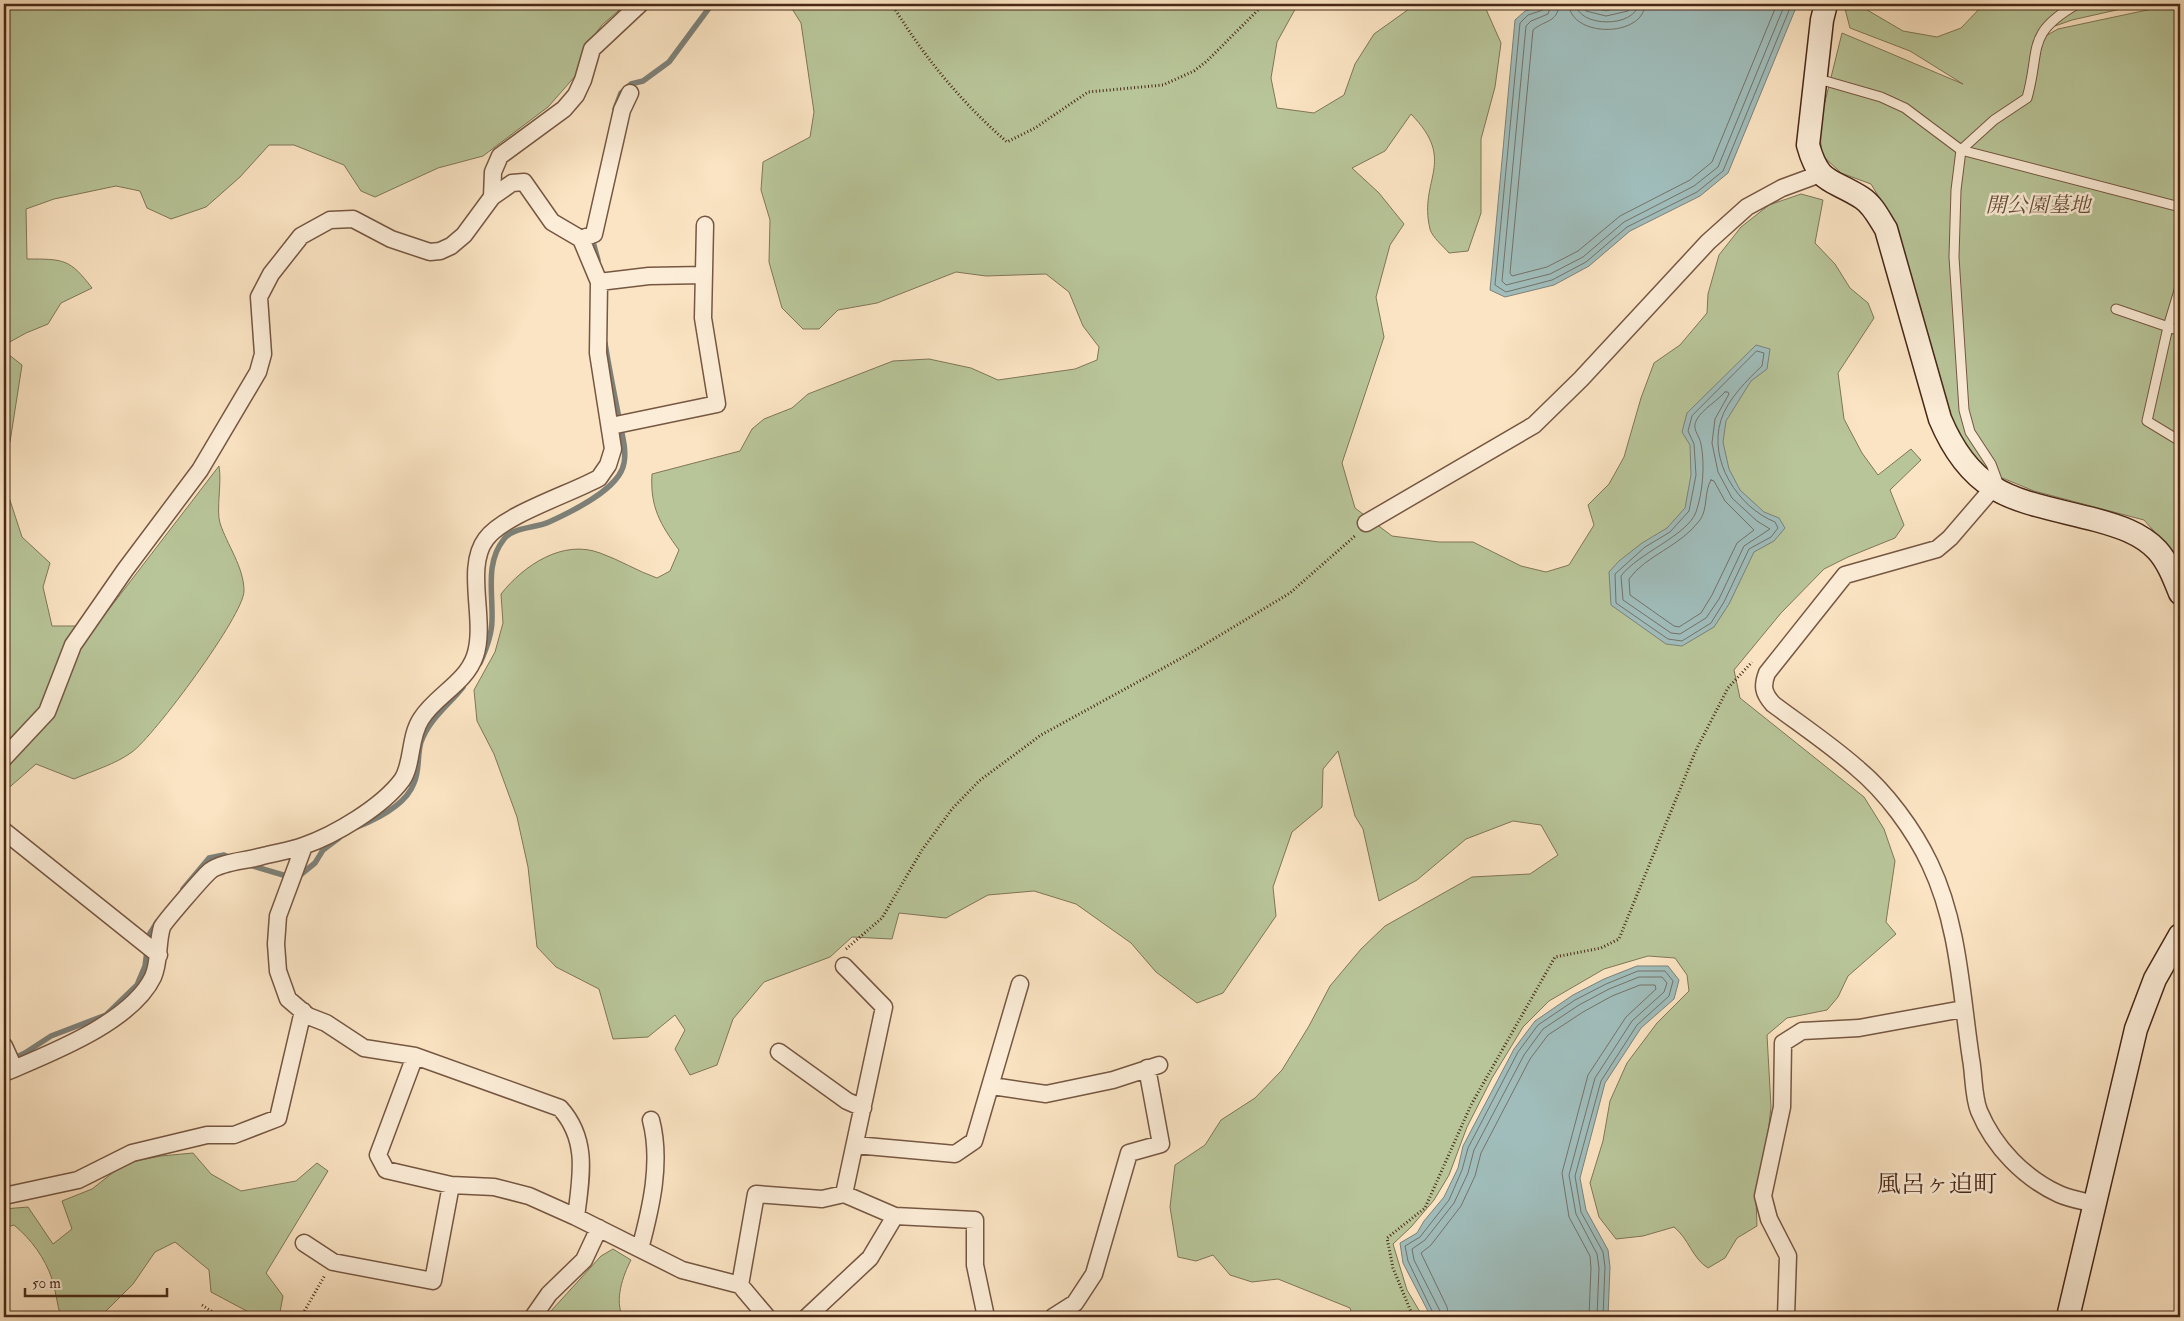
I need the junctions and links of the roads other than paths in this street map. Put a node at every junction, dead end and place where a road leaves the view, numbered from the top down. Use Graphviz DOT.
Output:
graph roads {
  1 [pos="640,4"];
  2 [pos="1826,4"];
  3 [pos="2077,4"];
  4 [pos="1815,78"];
  5 [pos="630,93"];
  6 [pos="1961,150"];
  7 [pos="1820,174"];
  8 [pos="492,197"];
  9 [pos="2180,207"];
  10 [pos="706,225"];
  11 [pos="580,239"];
  12 [pos="704,275"];
  13 [pos="599,282"];
  14 [pos="2180,287"];
  15 [pos="2116,309"];
  16 [pos="2168,327"];
  17 [pos="2180,331"];
  18 [pos="611,426"];
  19 [pos="2180,441"];
  20 [pos="1993,488"];
  21 [pos="1366,523"];
  22 [pos="2180,593"];
  23 [pos="4,758"];
  24 [pos="4,831"];
  25 [pos="304,846"];
  26 [pos="2180,935"];
  27 [pos="159,955"];
  28 [pos="844,966"];
  29 [pos="1020,984"];
  30 [pos="1963,1009"];
  31 [pos="303,1011"];
  32 [pos="4,1046"];
  33 [pos="779,1052"];
  34 [pos="415,1056"];
  35 [pos="9,1070"];
  36 [pos="992,1086"];
  37 [pos="863,1108"];
  38 [pos="651,1120"];
  39 [pos="855,1145"];
  40 [pos="451,1185"];
  41 [pos="844,1194"];
  42 [pos="4,1196"];
  43 [pos="2095,1204"];
  44 [pos="576,1216"];
  45 [pos="895,1216"];
  46 [pos="599,1228"];
  47 [pos="304,1243"];
  48 [pos="640,1249"];
  49 [pos="740,1285"];
  50 [pos="533,1317"];
  51 [pos="767,1317"];
  52 [pos="807,1317"];
  53 [pos="986,1317"];
  54 [pos="1053,1317"];
  55 [pos="1786,1317"];
  56 [pos="2068,1317"];
  1 -- 8 [label="street"];
  2 -- 4 [label="street"];
  3 -- 6 [label="lane"];
  4 -- 6 [label="lane"];
  4 -- 7 [label="street"];
  5 -- 11 [label="street"];
  6 -- 9 [label="lane"];
  6 -- 20 [label="lane"];
  7 -- 20 [label="street"];
  7 -- 21 [label="street"];
  8 -- 11 [label="street"];
  8 -- 23 [label="street"];
  10 -- 12 [label="street"];
  11 -- 13 [label="street"];
  12 -- 13 [label="street"];
  12 -- 18 [label="street"];
  13 -- 18 [label="street"];
  14 -- 16 [label="lane"];
  15 -- 16 [label="lane"];
  16 -- 17 [label="lane"];
  16 -- 19 [label="lane"];
  18 -- 25 [label="street"];
  20 -- 22 [label="street"];
  20 -- 30 [label="street"];
  24 -- 27 [label="street"];
  25 -- 27 [label="street"];
  25 -- 31 [label="street"];
  26 -- 43 [label="street"];
  27 -- 35 [label="street"];
  28 -- 37 [label="street"];
  29 -- 36 [label="street"];
  30 -- 43 [label="street"];
  30 -- 55 [label="street"];
  31 -- 34 [label="street"];
  31 -- 42 [label="street"];
  32 -- 35 [label="street"];
  33 -- 37 [label="street"];
  34 -- 40 [label="street"];
  34 -- 44 [label="street"];
  36 -- 39 [label="street"];
  36 -- 54 [label="street"];
  37 -- 39 [label="street"];
  38 -- 48 [label="street"];
  39 -- 41 [label="street"];
  40 -- 44 [label="street"];
  40 -- 47 [label="street"];
  41 -- 45 [label="street"];
  41 -- 49 [label="street"];
  43 -- 56 [label="street"];
  44 -- 46 [label="street"];
  45 -- 52 [label="street"];
  45 -- 53 [label="street"];
  46 -- 48 [label="street"];
  46 -- 50 [label="street"];
  48 -- 49 [label="street"];
  49 -- 51 [label="street"];
}
